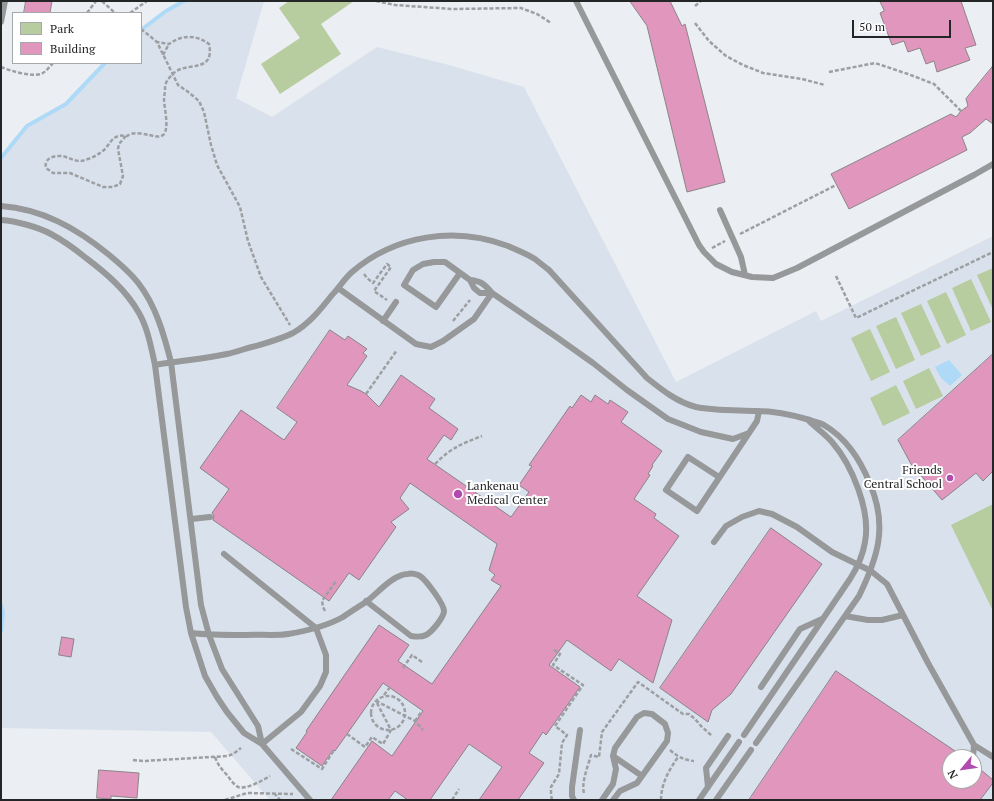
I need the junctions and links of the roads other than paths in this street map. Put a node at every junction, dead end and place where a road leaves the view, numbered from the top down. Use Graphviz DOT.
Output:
graph roads {
  1 [pos="5,1"];
  2 [pos="576,1"];
  3 [pos="1,22"];
  4 [pos="993,164"];
  5 [pos="1,206"];
  6 [pos="720,210"];
  7 [pos="1,220"];
  8 [pos="460,272"];
  9 [pos="745,275"];
  10 [pos="338,288"];
  11 [pos="492,294"];
  12 [pos="395,304"];
  13 [pos="383,321"];
  14 [pos="171,362"];
  15 [pos="155,365"];
  16 [pos="759,411"];
  17 [pos="806,419"];
  18 [pos="749,433"];
  19 [pos="720,477"];
  20 [pos="210,517"];
  21 [pos="191,519"];
  22 [pos="714,542"];
  23 [pos="224,554"];
  24 [pos="858,565"];
  25 [pos="871,570"];
  26 [pos="366,602"];
  27 [pos="903,615"];
  28 [pos="845,616"];
  29 [pos="824,618"];
  30 [pos="316,628"];
  31 [pos="191,633"];
  32 [pos="209,635"];
  33 [pos="761,687"];
  34 [pos="580,730"];
  35 [pos="744,735"];
  36 [pos="728,736"];
  37 [pos="739,742"];
  38 [pos="756,743"];
  39 [pos="262,744"];
  40 [pos="974,745"];
  41 [pos="974,749"];
  42 [pos="751,750"];
  43 [pos="613,756"];
  44 [pos="993,757"];
  45 [pos="642,776"];
  46 [pos="708,787"];
  47 [pos="310,800"];
  48 [pos="574,800"];
  49 [pos="602,800"];
  50 [pos="613,800"];
  51 [pos="699,800"];
  52 [pos="716,800"];
  1 -- 3 [label="lane"];
  2 -- 9 [label="lane"];
  4 -- 9 [label="lane"];
  5 -- 14 [label="lane"];
  6 -- 9 [label="lane"];
  7 -- 15 [label="lane"];
  8 -- 8 [label="lane"];
  8 -- 11 [label="lane"];
  10 -- 13 [label="lane"];
  10 -- 14 [label="lane"];
  10 -- 16 [label="lane"];
  11 -- 13 [label="lane"];
  11 -- 18 [label="lane"];
  12 -- 13 [label="lane"];
  14 -- 15 [label="lane"];
  14 -- 21 [label="lane"];
  15 -- 31 [label="lane"];
  16 -- 17 [label="lane"];
  16 -- 18 [label="lane"];
  17 -- 24 [label="lane"];
  17 -- 25 [label="lane"];
  18 -- 19 [label="lane"];
  19 -- 19 [label="lane"];
  20 -- 21 [label="lane"];
  21 -- 32 [label="lane"];
  22 -- 24 [label="lane"];
  23 -- 30 [label="lane"];
  24 -- 25 [label="lane"];
  24 -- 29 [label="lane"];
  25 -- 27 [label="lane"];
  25 -- 28 [label="lane"];
  26 -- 26 [label="lane"];
  26 -- 30 [label="lane"];
  27 -- 28 [label="lane"];
  27 -- 40 [label="lane"];
  28 -- 38 [label="lane"];
  29 -- 33 [label="lane"];
  29 -- 35 [label="lane"];
  30 -- 32 [label="lane"];
  30 -- 39 [label="lane"];
  31 -- 32 [label="lane"];
  31 -- 39 [label="lane"];
  32 -- 39 [label="lane"];
  34 -- 48 [label="lane"];
  36 -- 46 [label="lane"];
  37 -- 46 [label="lane"];
  39 -- 47 [label="lane"];
  40 -- 41 [label="lane"];
  40 -- 44 [label="lane"];
  42 -- 52 [label="lane"];
  43 -- 45 [label="lane"];
  43 -- 45 [label="lane"];
  43 -- 49 [label="lane"];
  45 -- 50 [label="lane"];
  46 -- 51 [label="lane"];
}
